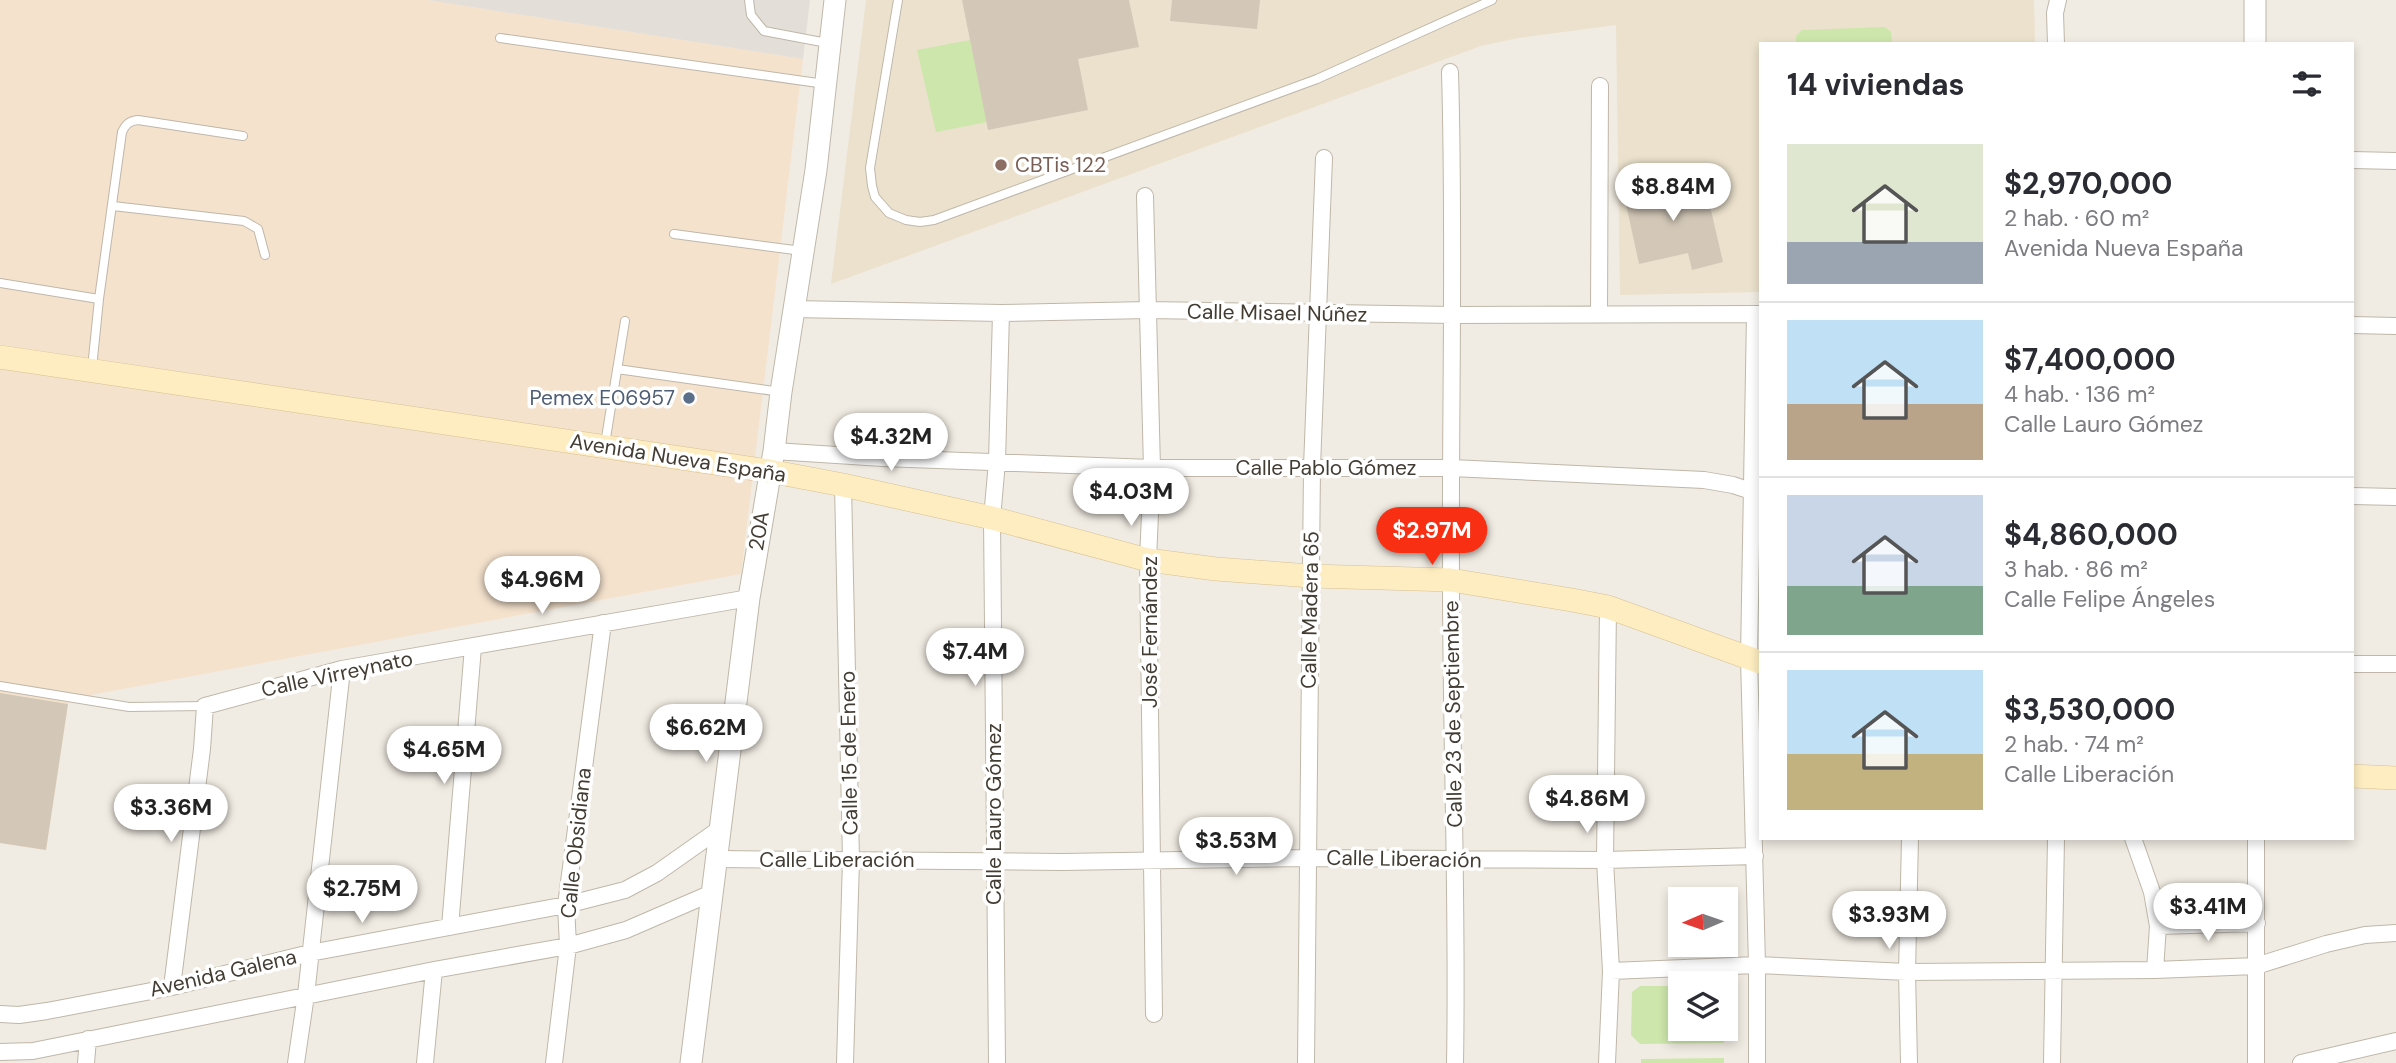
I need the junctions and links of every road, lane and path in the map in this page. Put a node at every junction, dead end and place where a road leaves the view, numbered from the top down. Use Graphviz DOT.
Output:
graph roads {
  1 [pos="749,0"];
  2 [pos="835,0"];
  3 [pos="898,0"];
  4 [pos="1492,0"];
  5 [pos="2058,0"];
  6 [pos="2255,0"];
  7 [pos="500,38"];
  8 [pos="2056,42"];
  9 [pos="2255,42"];
  10 [pos="830,43"];
  11 [pos="1450,72"];
  12 [pos="825,84"];
  13 [pos="1600,86"];
  14 [pos="243,136"];
  15 [pos="1324,158"];
  16 [pos="2354,160"];
  17 [pos="2396,161"];
  18 [pos="1145,195"];
  19 [pos="113,206"];
  20 [pos="674,233"];
  21 [pos="802,251"];
  22 [pos="265,256"];
  23 [pos="0,283"];
  24 [pos="99,299"];
  25 [pos="793,309"];
  26 [pos="1148,310"];
  27 [pos="1001,313"];
  28 [pos="1599,313"];
  29 [pos="1317,314"];
  30 [pos="1758,314"];
  31 [pos="1453,315"];
  32 [pos="625,321"];
  33 [pos="2354,325"];
  34 [pos="2396,326"];
  35 [pos="0,357"];
  36 [pos="617,369"];
  37 [pos="92,371"];
  38 [pos="781,392"];
  39 [pos="604,447"];
  40 [pos="771,461"];
  41 [pos="997,462"];
  42 [pos="1312,467"];
  43 [pos="1152,468"];
  44 [pos="1452,468"];
  45 [pos="843,485"];
  46 [pos="1756,492"];
  47 [pos="2354,496"];
  48 [pos="2396,498"];
  49 [pos="992,518"];
  50 [pos="1149,560"];
  51 [pos="1311,576"];
  52 [pos="1451,580"];
  53 [pos="749,598"];
  54 [pos="1608,607"];
  55 [pos="603,623"];
  56 [pos="474,647"];
  57 [pos="1755,659"];
  58 [pos="2354,664"];
  59 [pos="2396,664"];
  60 [pos="342,668"];
  61 [pos="0,686"];
  62 [pos="205,706"];
  63 [pos="2354,776"];
  64 [pos="2396,778"];
  65 [pos="718,830"];
  66 [pos="1910,840"];
  67 [pos="2056,840"];
  68 [pos="2134,840"];
  69 [pos="2256,840"];
  70 [pos="1755,856"];
  71 [pos="1307,858"];
  72 [pos="717,859"];
  73 [pos="1455,859"];
  74 [pos="851,860"];
  75 [pos="1152,860"];
  76 [pos="1605,860"];
  77 [pos="994,861"];
  78 [pos="713,892"];
  79 [pos="566,905"];
  80 [pos="2257,923"];
  81 [pos="2158,926"];
  82 [pos="450,927"];
  83 [pos="2396,933"];
  84 [pos="568,946"];
  85 [pos="310,953"];
  86 [pos="1757,965"];
  87 [pos="2256,965"];
  88 [pos="434,970"];
  89 [pos="2053,970"];
  90 [pos="2155,970"];
  91 [pos="1611,971"];
  92 [pos="1907,972"];
  93 [pos="172,986"];
  94 [pos="306,995"];
  95 [pos="0,1014"];
  96 [pos="1154,1014"];
  97 [pos="88,1039"];
  98 [pos="2396,1041"];
  99 [pos="0,1052"];
  100 [pos="86,1063"];
  101 [pos="296,1063"];
  102 [pos="425,1063"];
  103 [pos="554,1063"];
  104 [pos="691,1063"];
  105 [pos="845,1063"];
  106 [pos="997,1063"];
  107 [pos="1306,1063"];
  108 [pos="1455,1063"];
  109 [pos="1607,1063"];
  110 [pos="1757,1063"];
  111 [pos="1909,1063"];
  112 [pos="2052,1063"];
  113 [pos="2256,1063"];
  114 [pos="2301,1063"];
  1 -- 10 [label="lane"];
  2 -- 10 [label="street, 20A"];
  3 -- 4 [label="lane"];
  5 -- 8 [label="street"];
  6 -- 9 [label="street"];
  7 -- 12 [label="lane"];
  10 -- 12 [label="street, 20A"];
  11 -- 31 [label="street, Calle 23 de Septiembre"];
  12 -- 21 [label="street, 20A"];
  13 -- 28 [label="street"];
  14 -- 19 [label="lane"];
  15 -- 29 [label="street, Calle Madera 65"];
  16 -- 17 [label="street"];
  18 -- 26 [label="street, José Fernández"];
  19 -- 22 [label="lane"];
  19 -- 24 [label="lane"];
  20 -- 21 [label="lane"];
  21 -- 25 [label="street, 20A"];
  23 -- 24 [label="lane"];
  24 -- 37 [label="lane"];
  25 -- 27 [label="street, Calle Misael Núñez"];
  25 -- 38 [label="street, 20A"];
  26 -- 27 [label="street, Calle Misael Núñez"];
  26 -- 29 [label="street, Calle Misael Núñez"];
  26 -- 43 [label="street, José Fernández"];
  27 -- 41 [label="street, Calle Lauro Gómez"];
  28 -- 30 [label="street, Calle Misael Núñez"];
  28 -- 31 [label="street, Calle Misael Núñez"];
  29 -- 31 [label="street, Calle Misael Núñez"];
  29 -- 42 [label="street, Calle Madera 65"];
  30 -- 46 [label="street"];
  31 -- 44 [label="street, Calle 23 de Septiembre"];
  32 -- 36 [label="lane"];
  33 -- 34 [label="street"];
  35 -- 37 [label="main road, Avenida Nueva España"];
  36 -- 38 [label="lane"];
  36 -- 39 [label="lane"];
  37 -- 39 [label="main road, Avenida Nueva España"];
  38 -- 40 [label="street, 20A"];
  39 -- 40 [label="main road, Avenida Nueva España"];
  40 -- 41 [label="street, Calle Pablo Gómez"];
  40 -- 45 [label="main road, Avenida Nueva España"];
  40 -- 53 [label="street, 20A"];
  41 -- 43 [label="street, Calle Pablo Gómez"];
  41 -- 49 [label="street, Calle Lauro Gómez"];
  42 -- 43 [label="street, Calle Pablo Gómez"];
  42 -- 44 [label="street, Calle Pablo Gómez"];
  42 -- 51 [label="street, Calle Madera 65"];
  43 -- 50 [label="street, José Fernández"];
  44 -- 46 [label="street, Calle Pablo Gómez"];
  44 -- 52 [label="street, Calle 23 de Septiembre"];
  45 -- 49 [label="main road, Avenida Nueva España"];
  45 -- 74 [label="street, Calle 15 de Enero"];
  46 -- 57 [label="street"];
  47 -- 48 [label="street"];
  49 -- 50 [label="main road, Avenida Nueva España"];
  49 -- 77 [label="street, Calle Lauro Gómez"];
  50 -- 51 [label="main road, Avenida Nueva España"];
  50 -- 75 [label="street, José Fernández"];
  51 -- 52 [label="main road, Avenida Nueva España"];
  51 -- 71 [label="street, Calle Madera 65"];
  52 -- 54 [label="main road, Avenida Nueva España"];
  52 -- 73 [label="street, Calle 23 de Septiembre"];
  53 -- 55 [label="street, Calle Virreynato"];
  53 -- 65 [label="street, 20A"];
  54 -- 57 [label="main road, Avenida Nueva España"];
  54 -- 76 [label="street"];
  55 -- 56 [label="street, Calle Virreynato"];
  55 -- 79 [label="street, Calle Obsidiana"];
  56 -- 60 [label="street, Calle Virreynato"];
  56 -- 82 [label="street"];
  57 -- 70 [label="street"];
  58 -- 59 [label="street"];
  60 -- 62 [label="street, Calle Virreynato"];
  60 -- 85 [label="street"];
  61 -- 62 [label="lane"];
  62 -- 93 [label="street"];
  63 -- 64 [label="main road"];
  65 -- 72 [label="street, 20A"];
  65 -- 79 [label="street, Avenida Galena"];
  66 -- 92 [label="street"];
  67 -- 89 [label="street"];
  68 -- 81 [label="street"];
  69 -- 80 [label="street"];
  70 -- 76 [label="street, Calle Liberación"];
  70 -- 86 [label="street"];
  71 -- 73 [label="street, Calle Liberación"];
  71 -- 75 [label="street, Calle Liberación"];
  71 -- 107 [label="street, Calle Madera 65"];
  72 -- 74 [label="street, Calle Liberación"];
  72 -- 78 [label="street, 20A"];
  73 -- 76 [label="street, Calle Liberación"];
  73 -- 108 [label="street, Calle 23 de Septiembre"];
  74 -- 77 [label="street, Calle Liberación"];
  74 -- 105 [label="street, Calle 15 de Enero"];
  75 -- 77 [label="street, Calle Liberación"];
  75 -- 96 [label="street, José Fernández"];
  76 -- 91 [label="street"];
  77 -- 106 [label="street, Calle Lauro Gómez"];
  78 -- 84 [label="street, Avenida Galena"];
  78 -- 104 [label="street, 20A"];
  79 -- 82 [label="street, Avenida Galena"];
  79 -- 84 [label="street, Calle Obsidiana"];
  80 -- 81 [label="street"];
  80 -- 87 [label="street"];
  81 -- 90 [label="street"];
  82 -- 85 [label="street, Avenida Galena"];
  83 -- 87 [label="street"];
  84 -- 88 [label="street, Avenida Galena"];
  84 -- 103 [label="street, Calle Obsidiana"];
  85 -- 93 [label="street, Avenida Galena"];
  85 -- 94 [label="street"];
  86 -- 91 [label="street"];
  86 -- 92 [label="street"];
  86 -- 110 [label="street"];
  87 -- 90 [label="street"];
  87 -- 113 [label="street"];
  88 -- 94 [label="street, Avenida Galena"];
  88 -- 102 [label="street"];
  89 -- 90 [label="street"];
  89 -- 92 [label="street"];
  89 -- 112 [label="street"];
  91 -- 109 [label="street"];
  92 -- 111 [label="street"];
  93 -- 95 [label="street, Avenida Galena"];
  94 -- 97 [label="street, Avenida Galena"];
  94 -- 101 [label="street"];
  97 -- 99 [label="street, Avenida Galena"];
  97 -- 100 [label="street"];
  98 -- 114 [label="street"];
}
